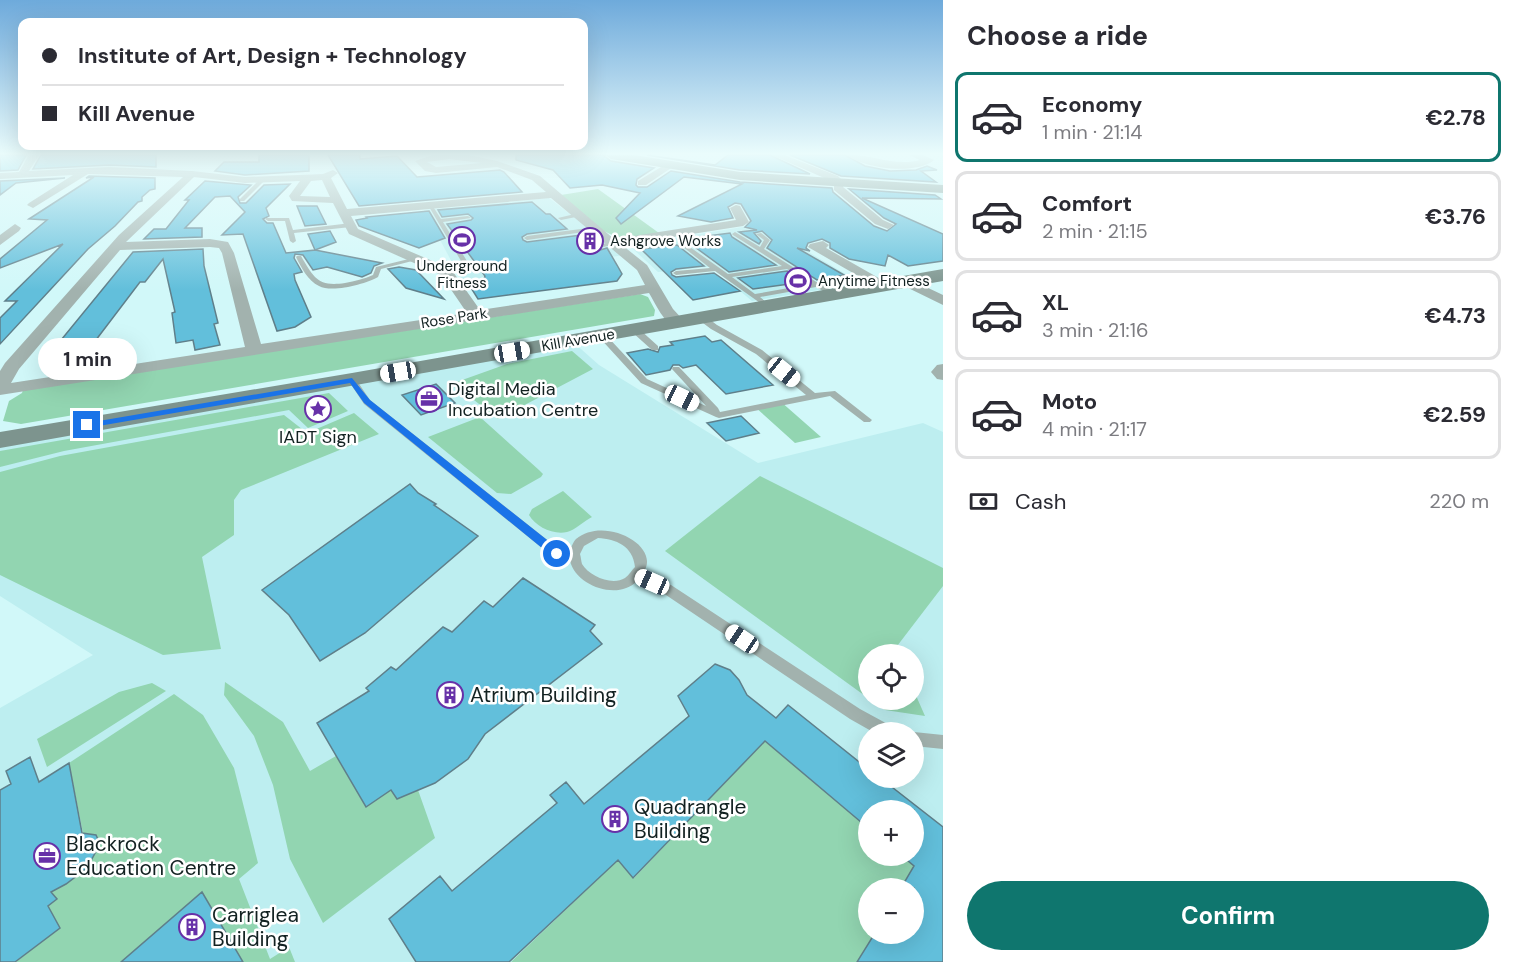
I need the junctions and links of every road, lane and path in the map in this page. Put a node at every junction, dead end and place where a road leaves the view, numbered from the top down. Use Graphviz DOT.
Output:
graph roads {
  1 [pos="41,200"];
  2 [pos="165,200"];
  3 [pos="334,200"];
  4 [pos="338,200"];
  5 [pos="498,200"];
  6 [pos="559,200"];
  7 [pos="854,200"];
  8 [pos="33,205"];
  9 [pos="430,206"];
  10 [pos="736,208"];
  11 [pos="579,215"];
  12 [pos="468,218"];
  13 [pos="561,218"];
  14 [pos="268,219"];
  15 [pos="348,219"];
  16 [pos="439,220"];
  17 [pos="888,225"];
  18 [pos="15,228"];
  19 [pos="596,229"];
  20 [pos="291,232"];
  21 [pos="735,234"];
  22 [pos="759,234"];
  23 [pos="528,238"];
  24 [pos="0,241"];
  25 [pos="293,241"];
  26 [pos="680,242"];
  27 [pos="613,243"];
  28 [pos="823,245"];
  29 [pos="117,246"];
  30 [pos="596,247"];
  31 [pos="761,250"];
  32 [pos="299,257"];
  33 [pos="417,259"];
  34 [pos="466,266"];
  35 [pos="788,267"];
  36 [pos="716,268"];
  37 [pos="676,273"];
  38 [pos="943,275"];
  39 [pos="726,276"];
  40 [pos="851,279"];
  41 [pos="905,281"];
  42 [pos="884,285"];
  43 [pos="653,288"];
  44 [pos="825,290"];
  45 [pos="761,301"];
  46 [pos="943,301"];
  47 [pos="476,315"];
  48 [pos="702,318"];
  49 [pos="677,322"];
  50 [pos="634,330"];
  51 [pos="602,336"];
  52 [pos="655,348"];
  53 [pos="254,349"];
  54 [pos="676,369"];
  55 [pos="943,369"];
  56 [pos="943,375"];
  57 [pos="352,381"];
  58 [pos="0,388"];
  59 [pos="813,396"];
  60 [pos="719,415"];
  61 [pos="867,420"];
  62 [pos="0,440"];
  63 [pos="573,557"];
  64 [pos="637,576"];
  65 [pos="870,722"];
  66 [pos="924,741"];
  67 [pos="943,742"];
  1 -- 8 [label="street"];
  2 -- 29 [label="street, Rose Park"];
  3 -- 4 [label="street"];
  4 -- 15 [label="street"];
  5 -- 9 [label="street"];
  6 -- 11 [label="street"];
  7 -- 17 [label="street"];
  9 -- 15 [label="street"];
  9 -- 16 [label="lane"];
  10 -- 27 [label="street"];
  11 -- 13 [label="lane"];
  11 -- 19 [label="street"];
  12 -- 16 [label="lane"];
  14 -- 20 [label="lane"];
  15 -- 20 [label="lane"];
  15 -- 33 [label="street"];
  16 -- 34 [label="lane"];
  18 -- 24 [label="street"];
  19 -- 23 [label="lane"];
  19 -- 27 [label="street"];
  20 -- 25 [label="lane"];
  21 -- 31 [label="lane"];
  22 -- 31 [label="lane"];
  26 -- 36 [label="lane"];
  27 -- 30 [label="lane"];
  27 -- 43 [label="street"];
  28 -- 42 [label="street"];
  29 -- 53 [label="street"];
  29 -- 58 [label="street, Rose Park"];
  31 -- 35 [label="lane"];
  32 -- 33 [label="lane"];
  33 -- 47 [label="street"];
  35 -- 39 [label="lane"];
  35 -- 44 [label="lane"];
  36 -- 37 [label="lane"];
  36 -- 39 [label="lane"];
  38 -- 41 [label="main road, Kill Avenue"];
  39 -- 45 [label="lane"];
  40 -- 44 [label="lane"];
  41 -- 42 [label="main road, Kill Avenue"];
  41 -- 46 [label="street"];
  42 -- 44 [label="main road, Kill Avenue"];
  43 -- 47 [label="street, Rose Park"];
  43 -- 49 [label="street"];
  44 -- 45 [label="main road, Kill Avenue"];
  45 -- 48 [label="main road, Kill Avenue"];
  47 -- 53 [label="street, Rose Park"];
  48 -- 49 [label="main road, Kill Avenue"];
  48 -- 59 [label="lane"];
  49 -- 50 [label="main road, Kill Avenue"];
  50 -- 51 [label="main road, Kill Avenue"];
  50 -- 52 [label="lane"];
  51 -- 57 [label="main road, Kill Avenue"];
  51 -- 60 [label="lane"];
  53 -- 58 [label="street, Rose Park"];
  54 -- 60 [label="lane"];
  55 -- 56 [label="street"];
  57 -- 62 [label="main road, Kill Avenue"];
  57 -- 63 [label="lane"];
  59 -- 60 [label="lane"];
  59 -- 61 [label="lane"];
  63 -- 64 [label="lane"];
  63 -- 64 [label="lane"];
  64 -- 65 [label="lane"];
  66 -- 67 [label="lane"];
}
